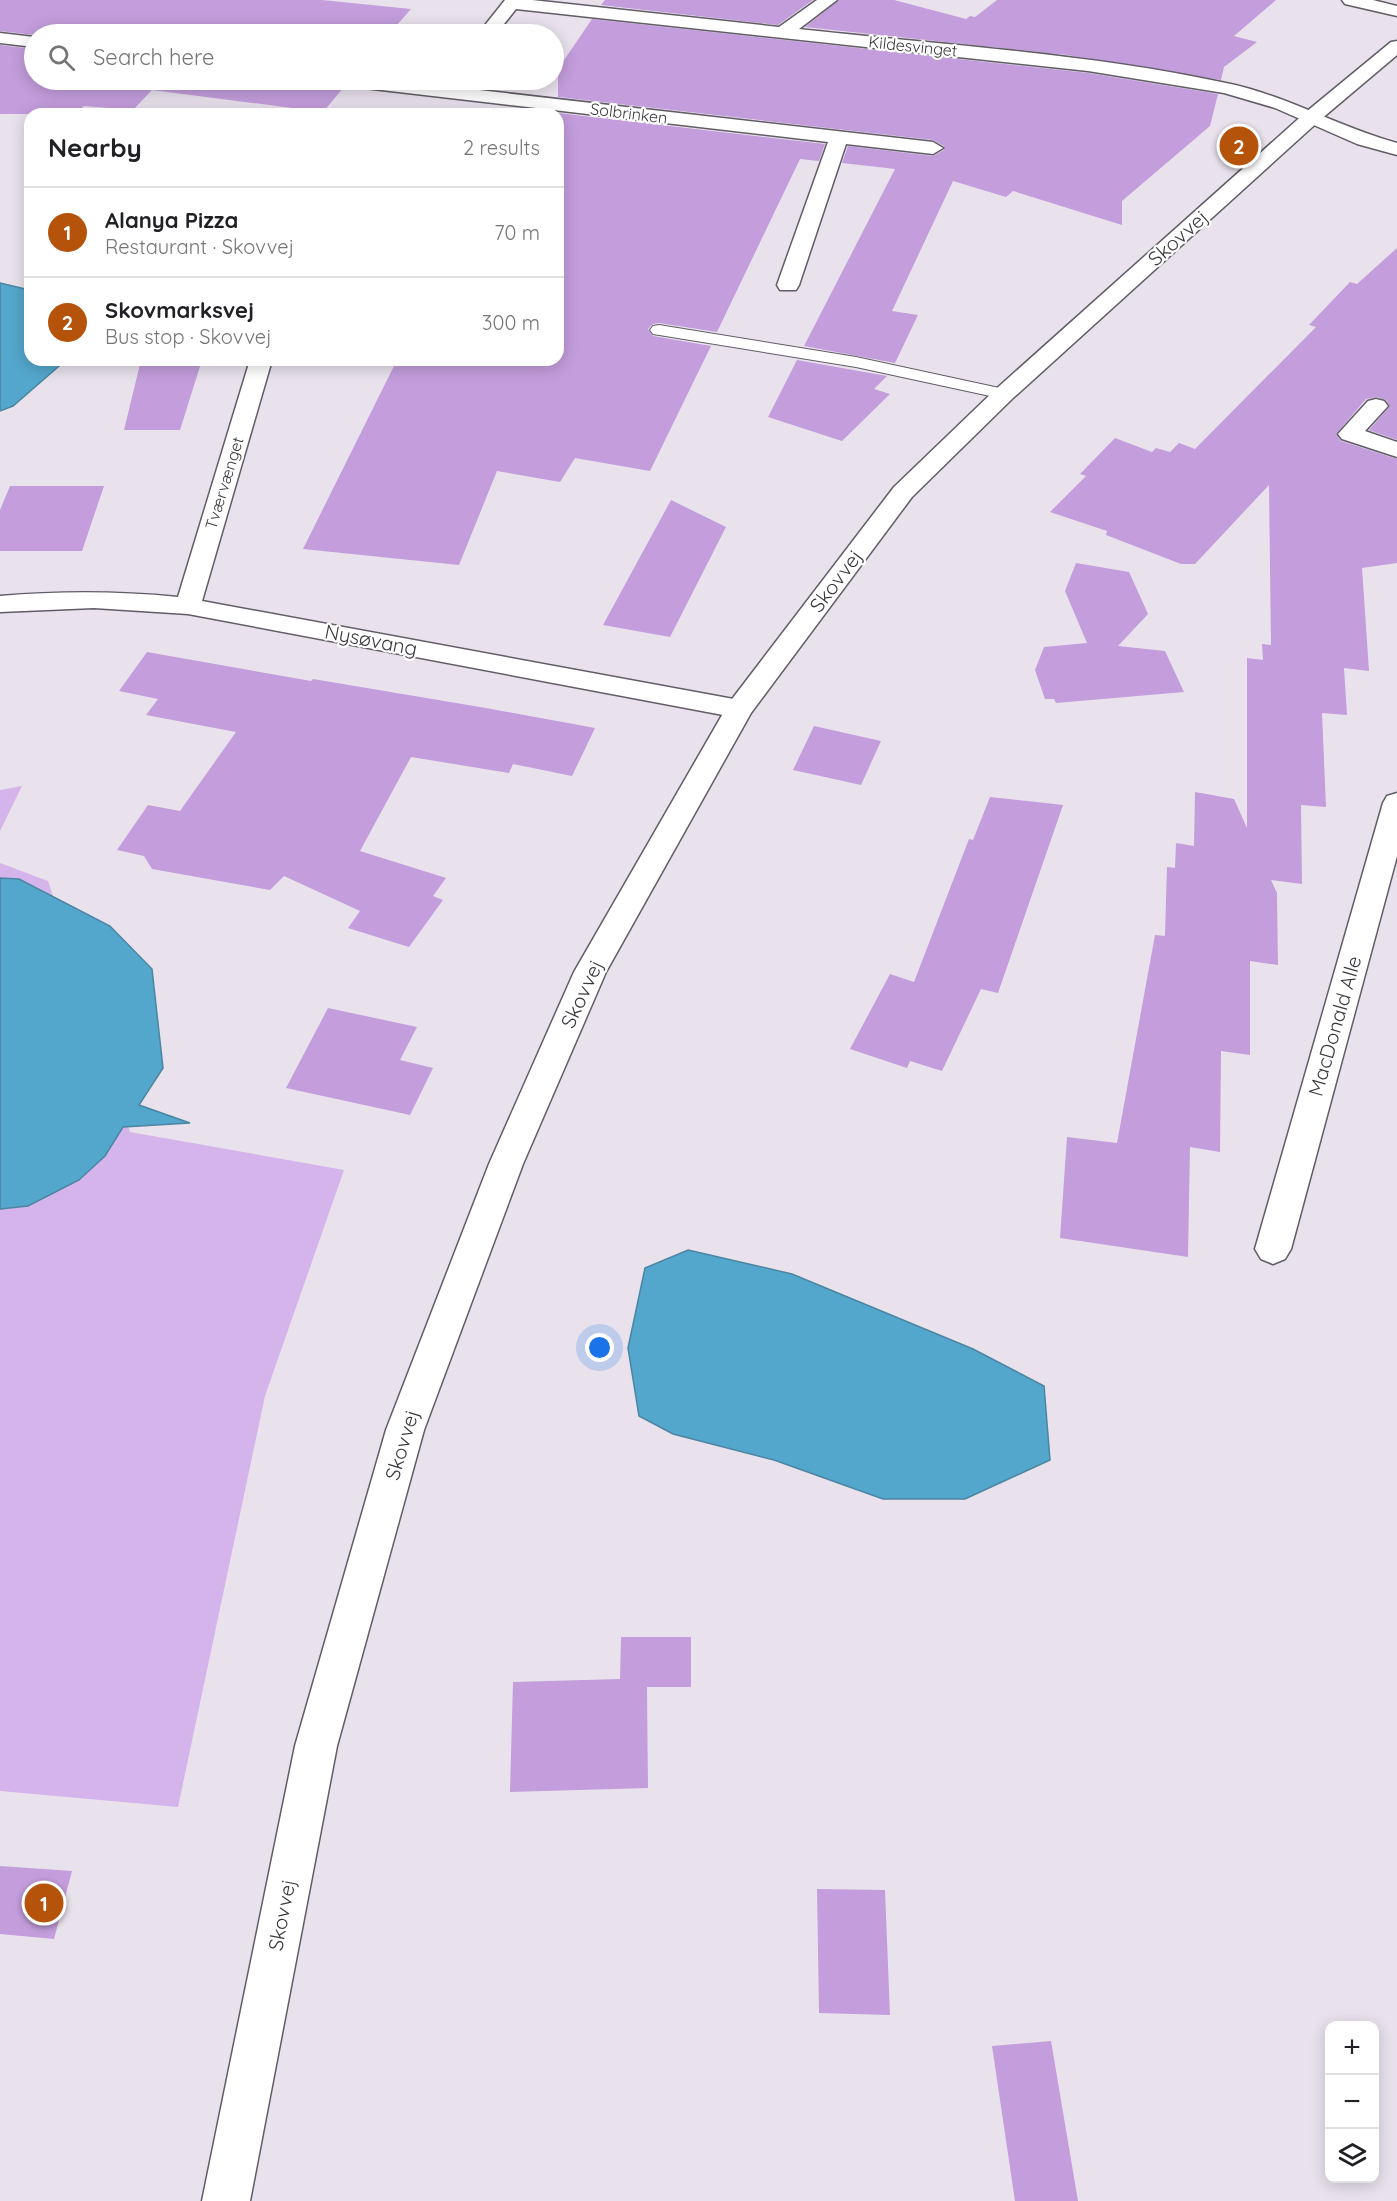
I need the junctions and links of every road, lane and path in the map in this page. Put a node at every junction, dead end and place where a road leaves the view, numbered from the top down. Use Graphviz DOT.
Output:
graph roads {
  1 [pos="828,0"];
  2 [pos="1352,0"];
  3 [pos="513,1"];
  4 [pos="1397,11"];
  5 [pos="495,24"];
  6 [pos="785,31"];
  7 [pos="0,38"];
  8 [pos="24,41"];
  9 [pos="1397,46"];
  10 [pos="444,90"];
  11 [pos="486,90"];
  12 [pos="431,106"];
  13 [pos="1313,116"];
  14 [pos="839,137"];
  15 [pos="933,148"];
  16 [pos="1397,149"];
  17 [pos="788,285"];
  18 [pos="659,330"];
  19 [pos="259,366"];
  20 [pos="1004,394"];
  21 [pos="1376,406"];
  22 [pos="1397,450"];
  23 [pos="0,604"];
  24 [pos="188,606"];
  25 [pos="739,709"];
  26 [pos="1397,803"];
  27 [pos="1273,1249"];
  28 [pos="226,2201"];
  1 -- 6 [label="street"];
  2 -- 4 [label="street"];
  3 -- 5 [label="street"];
  3 -- 6 [label="street, Kildesvinget"];
  6 -- 13 [label="street, Kildesvinget"];
  7 -- 8 [label="street"];
  9 -- 13 [label="street, Skovvej"];
  10 -- 12 [label="street"];
  11 -- 14 [label="street, Solbrinken"];
  13 -- 16 [label="street, Kildesvinget"];
  13 -- 20 [label="street, Skovvej"];
  14 -- 15 [label="street, Solbrinken"];
  14 -- 17 [label="street"];
  18 -- 20 [label="lane"];
  19 -- 24 [label="street, Tværvænget"];
  20 -- 25 [label="street, Skovvej"];
  21 -- 22 [label="street"];
  23 -- 24 [label="street, Nysøvang"];
  24 -- 25 [label="street, Nysøvang"];
  25 -- 28 [label="street, Skovvej"];
  26 -- 27 [label="street, MacDonald Alle"];
}
